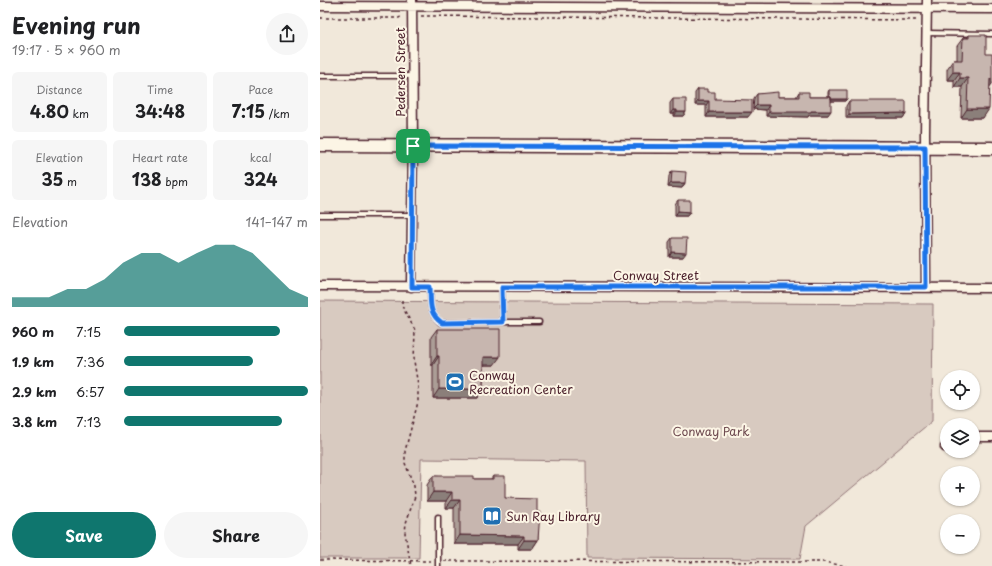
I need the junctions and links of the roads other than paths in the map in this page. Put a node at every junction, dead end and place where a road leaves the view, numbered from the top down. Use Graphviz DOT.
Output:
graph roads {
  1 [pos="412,3"];
  2 [pos="926,4"];
  3 [pos="320,6"];
  4 [pos="992,9"];
  5 [pos="925,33"];
  6 [pos="992,34"];
  7 [pos="320,76"];
  8 [pos="412,76"];
  9 [pos="320,145"];
  10 [pos="413,146"];
  11 [pos="925,147"];
  12 [pos="992,148"];
  13 [pos="320,215"];
  14 [pos="411,216"];
  15 [pos="320,286"];
  16 [pos="412,287"];
  17 [pos="430,287"];
  18 [pos="502,287"];
  19 [pos="926,287"];
  20 [pos="992,288"];
  21 [pos="503,322"];
  22 [pos="539,322"];
  23 [pos="980,437"];
  24 [pos="992,437"];
  25 [pos="438,518"];
  26 [pos="438,564"];
  1 -- 2 [label="street"];
  1 -- 3 [label="street"];
  1 -- 8 [label="street, Pedersen Street"];
  2 -- 4 [label="street"];
  2 -- 5 [label="street"];
  5 -- 6 [label="lane"];
  5 -- 11 [label="street"];
  7 -- 8 [label="lane"];
  8 -- 10 [label="street, Pedersen Street"];
  9 -- 10 [label="street"];
  10 -- 11 [label="street"];
  10 -- 14 [label="street, Pedersen Street"];
  11 -- 12 [label="street"];
  11 -- 19 [label="street"];
  13 -- 14 [label="lane"];
  14 -- 16 [label="street, Pedersen Street"];
  15 -- 16 [label="street, Conway Street"];
  16 -- 17 [label="street, Conway Street"];
  17 -- 18 [label="street, Conway Street"];
  17 -- 21 [label="lane"];
  18 -- 19 [label="street, Conway Street"];
  18 -- 21 [label="lane"];
  19 -- 20 [label="street, Conway Street"];
  21 -- 22 [label="lane"];
  23 -- 24 [label="street"];
  25 -- 26 [label="lane"];
}
